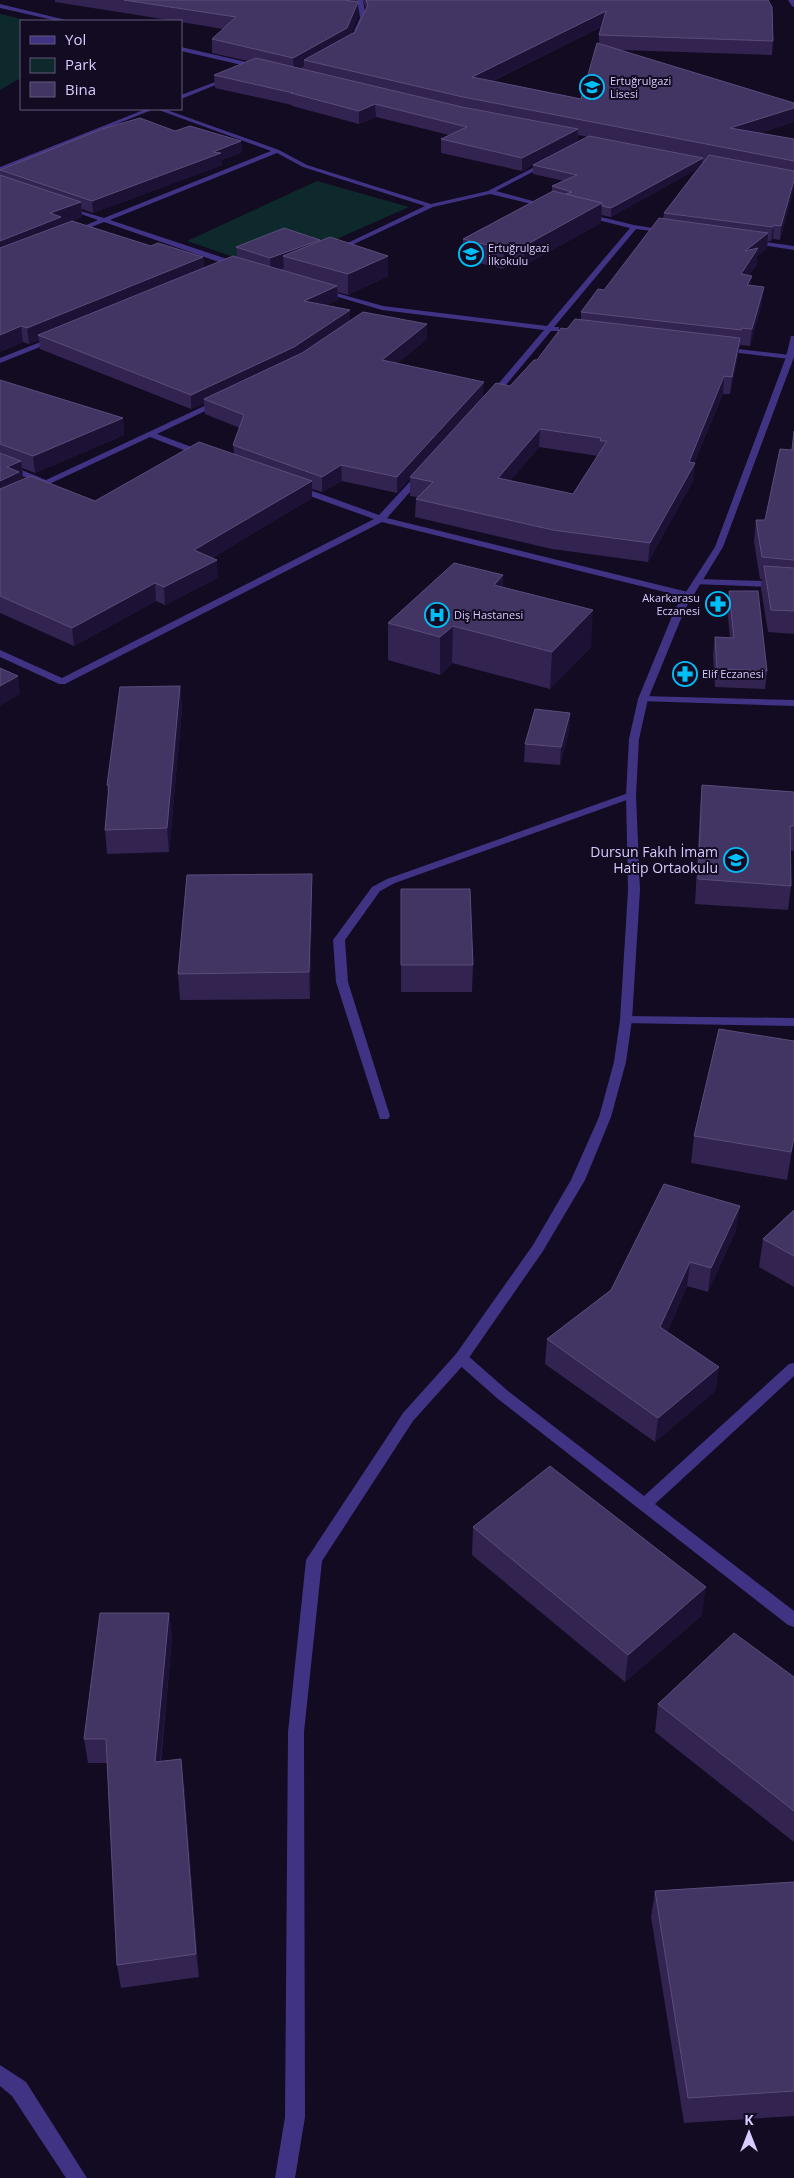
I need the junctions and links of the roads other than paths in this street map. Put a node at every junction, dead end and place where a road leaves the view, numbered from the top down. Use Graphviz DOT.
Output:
graph roads {
  1 [pos="360,0"];
  2 [pos="791,0"];
  3 [pos="794,4"];
  4 [pos="0,6"];
  5 [pos="353,11"];
  6 [pos="362,13"];
  7 [pos="60,20"];
  8 [pos="355,35"];
  9 [pos="182,49"];
  10 [pos="258,67"];
  11 [pos="268,69"];
  12 [pos="182,97"];
  13 [pos="148,110"];
  14 [pos="162,110"];
  15 [pos="277,152"];
  16 [pos="557,158"];
  17 [pos="0,169"];
  18 [pos="490,192"];
  19 [pos="57,204"];
  20 [pos="431,206"];
  21 [pos="557,208"];
  22 [pos="576,213"];
  23 [pos="104,220"];
  24 [pos="634,227"];
  25 [pos="681,233"];
  26 [pos="70,234"];
  27 [pos="747,242"];
  28 [pos="794,248"];
  29 [pos="329,254"];
  30 [pos="235,264"];
  31 [pos="244,267"];
  32 [pos="226,268"];
  33 [pos="318,290"];
  34 [pos="382,308"];
  35 [pos="375,313"];
  36 [pos="550,328"];
  37 [pos="569,331"];
  38 [pos="64,336"];
  39 [pos="793,343"];
  40 [pos="713,348"];
  41 [pos="790,357"];
  42 [pos="0,361"];
  43 [pos="229,398"];
  44 [pos="487,402"];
  45 [pos="151,436"];
  46 [pos="216,459"];
  47 [pos="0,464"];
  48 [pos="428,468"];
  49 [pos="47,483"];
  50 [pos="289,486"];
  51 [pos="0,504"];
  52 [pos="382,519"];
  53 [pos="697,582"];
  54 [pos="794,584"];
  55 [pos="689,595"];
  56 [pos="0,653"];
  57 [pos="643,699"];
  58 [pos="794,703"];
  59 [pos="631,795"];
  60 [pos="626,1020"];
  61 [pos="794,1022"];
  62 [pos="384,1116"];
  63 [pos="461,1358"];
  64 [pos="794,1368"];
  65 [pos="644,1505"];
  66 [pos="794,1620"];
  67 [pos="0,2074"];
  68 [pos="77,2178"];
  69 [pos="285,2178"];
  1 -- 6 [label="street"];
  2 -- 3 [label="street"];
  4 -- 7 [label="street"];
  5 -- 6 [label="street"];
  6 -- 8 [label="street"];
  9 -- 10 [label="street"];
  10 -- 11 [label="street"];
  10 -- 12 [label="street"];
  13 -- 17 [label="street"];
  14 -- 15 [label="street"];
  15 -- 20 [label="street"];
  15 -- 23 [label="street"];
  16 -- 18 [label="street"];
  18 -- 20 [label="street"];
  18 -- 21 [label="street"];
  19 -- 23 [label="street"];
  20 -- 29 [label="street"];
  22 -- 24 [label="street"];
  23 -- 26 [label="street"];
  23 -- 30 [label="street"];
  24 -- 25 [label="street"];
  24 -- 36 [label="street"];
  27 -- 28 [label="street"];
  30 -- 31 [label="street"];
  30 -- 32 [label="street"];
  33 -- 34 [label="street"];
  34 -- 35 [label="street"];
  34 -- 36 [label="street"];
  36 -- 37 [label="street"];
  36 -- 44 [label="street"];
  38 -- 42 [label="street"];
  39 -- 41 [label="street"];
  40 -- 41 [label="street"];
  41 -- 53 [label="street"];
  43 -- 45 [label="street"];
  45 -- 46 [label="street"];
  45 -- 49 [label="street"];
  47 -- 49 [label="street"];
  48 -- 52 [label="street"];
  49 -- 51 [label="street"];
  50 -- 52 [label="street"];
  52 -- 55 [label="street"];
  52 -- 56 [label="street"];
  53 -- 54 [label="street"];
  53 -- 55 [label="street"];
  55 -- 57 [label="street"];
  57 -- 58 [label="street"];
  57 -- 59 [label="street"];
  59 -- 60 [label="street"];
  59 -- 62 [label="street"];
  60 -- 61 [label="street"];
  60 -- 63 [label="street"];
  63 -- 65 [label="street"];
  63 -- 69 [label="street"];
  64 -- 65 [label="street"];
  65 -- 66 [label="street"];
  67 -- 68 [label="street"];
}
